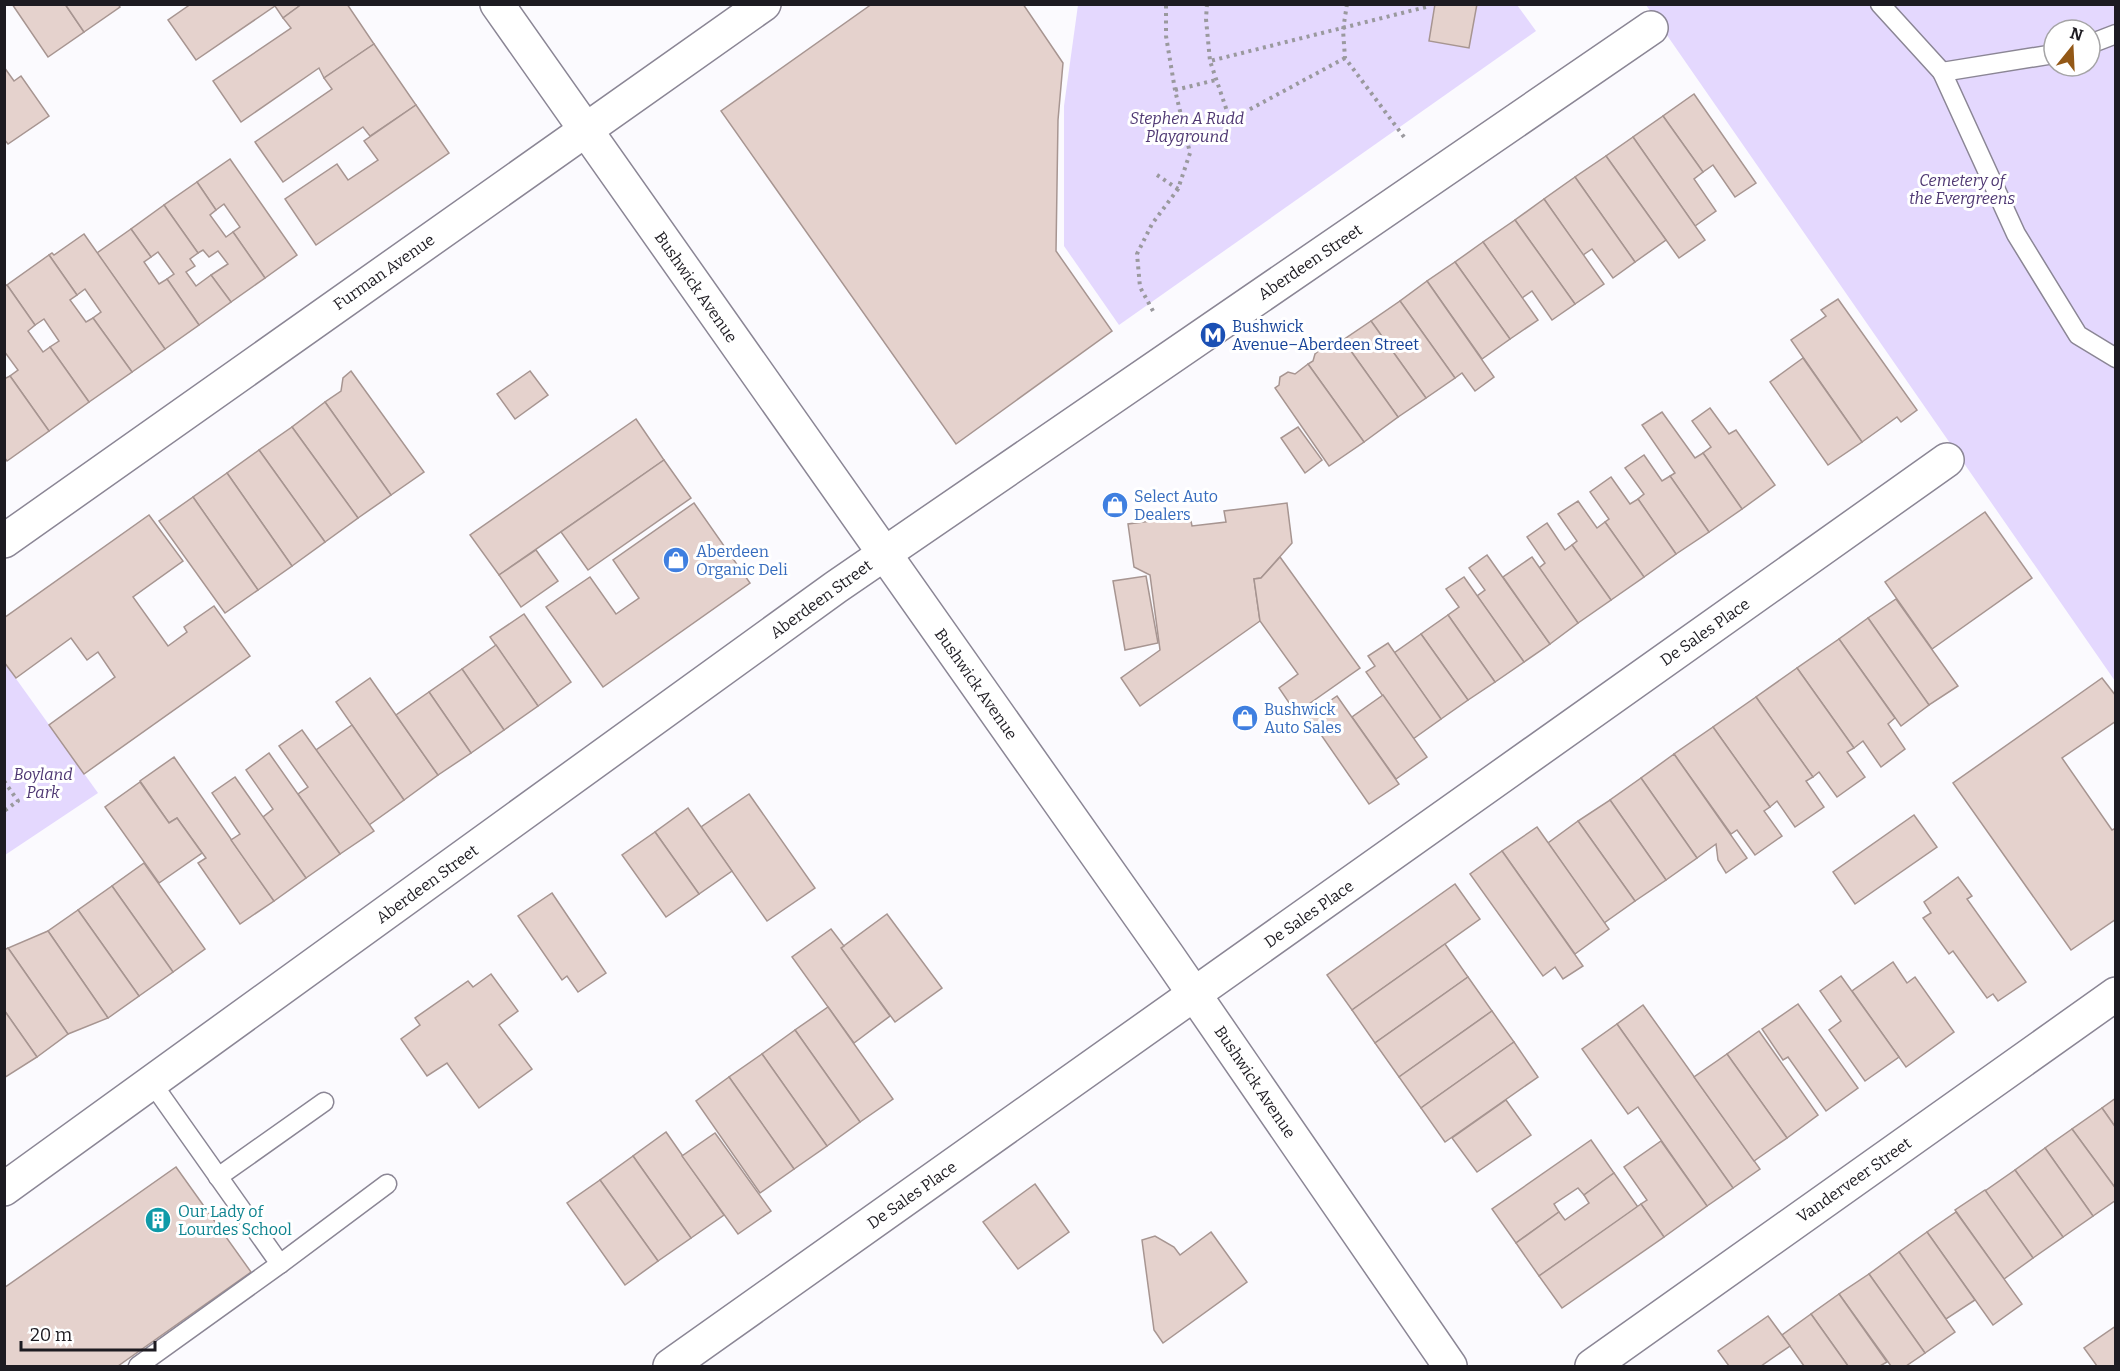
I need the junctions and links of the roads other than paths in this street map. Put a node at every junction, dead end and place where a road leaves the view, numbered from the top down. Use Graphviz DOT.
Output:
graph roads {
  1 [pos="497,4"];
  2 [pos="764,4"];
  3 [pos="1880,4"];
  4 [pos="1652,28"];
  5 [pos="2042,56"];
  6 [pos="1942,72"];
  7 [pos="585,130"];
  8 [pos="2115,358"];
  9 [pos="1947,460"];
  10 [pos="4,541"];
  11 [pos="884,554"];
  12 [pos="2115,994"];
  13 [pos="1195,995"];
  14 [pos="152,1083"];
  15 [pos="324,1102"];
  16 [pos="218,1177"];
  17 [pos="387,1184"];
  18 [pos="4,1189"];
  19 [pos="280,1264"];
  20 [pos="138,1366"];
  21 [pos="670,1366"];
  22 [pos="1450,1366"];
  23 [pos="1592,1366"];
  1 -- 7 [label="street, Bushwick Avenue"];
  2 -- 7 [label="street, Furman Avenue"];
  3 -- 6 [label="lane"];
  4 -- 11 [label="street, Aberdeen Street"];
  5 -- 6 [label="lane"];
  6 -- 8 [label="lane"];
  7 -- 10 [label="street, Furman Avenue"];
  7 -- 11 [label="street, Bushwick Avenue"];
  9 -- 13 [label="street, De Sales Place"];
  11 -- 13 [label="street, Bushwick Avenue"];
  11 -- 14 [label="street, Aberdeen Street"];
  12 -- 23 [label="street, Vanderveer Street"];
  13 -- 21 [label="street, De Sales Place"];
  13 -- 22 [label="street, Bushwick Avenue"];
  14 -- 16 [label="lane"];
  14 -- 18 [label="street, Aberdeen Street"];
  15 -- 16 [label="lane"];
  16 -- 19 [label="lane"];
  17 -- 19 [label="lane"];
  19 -- 20 [label="lane"];
}
